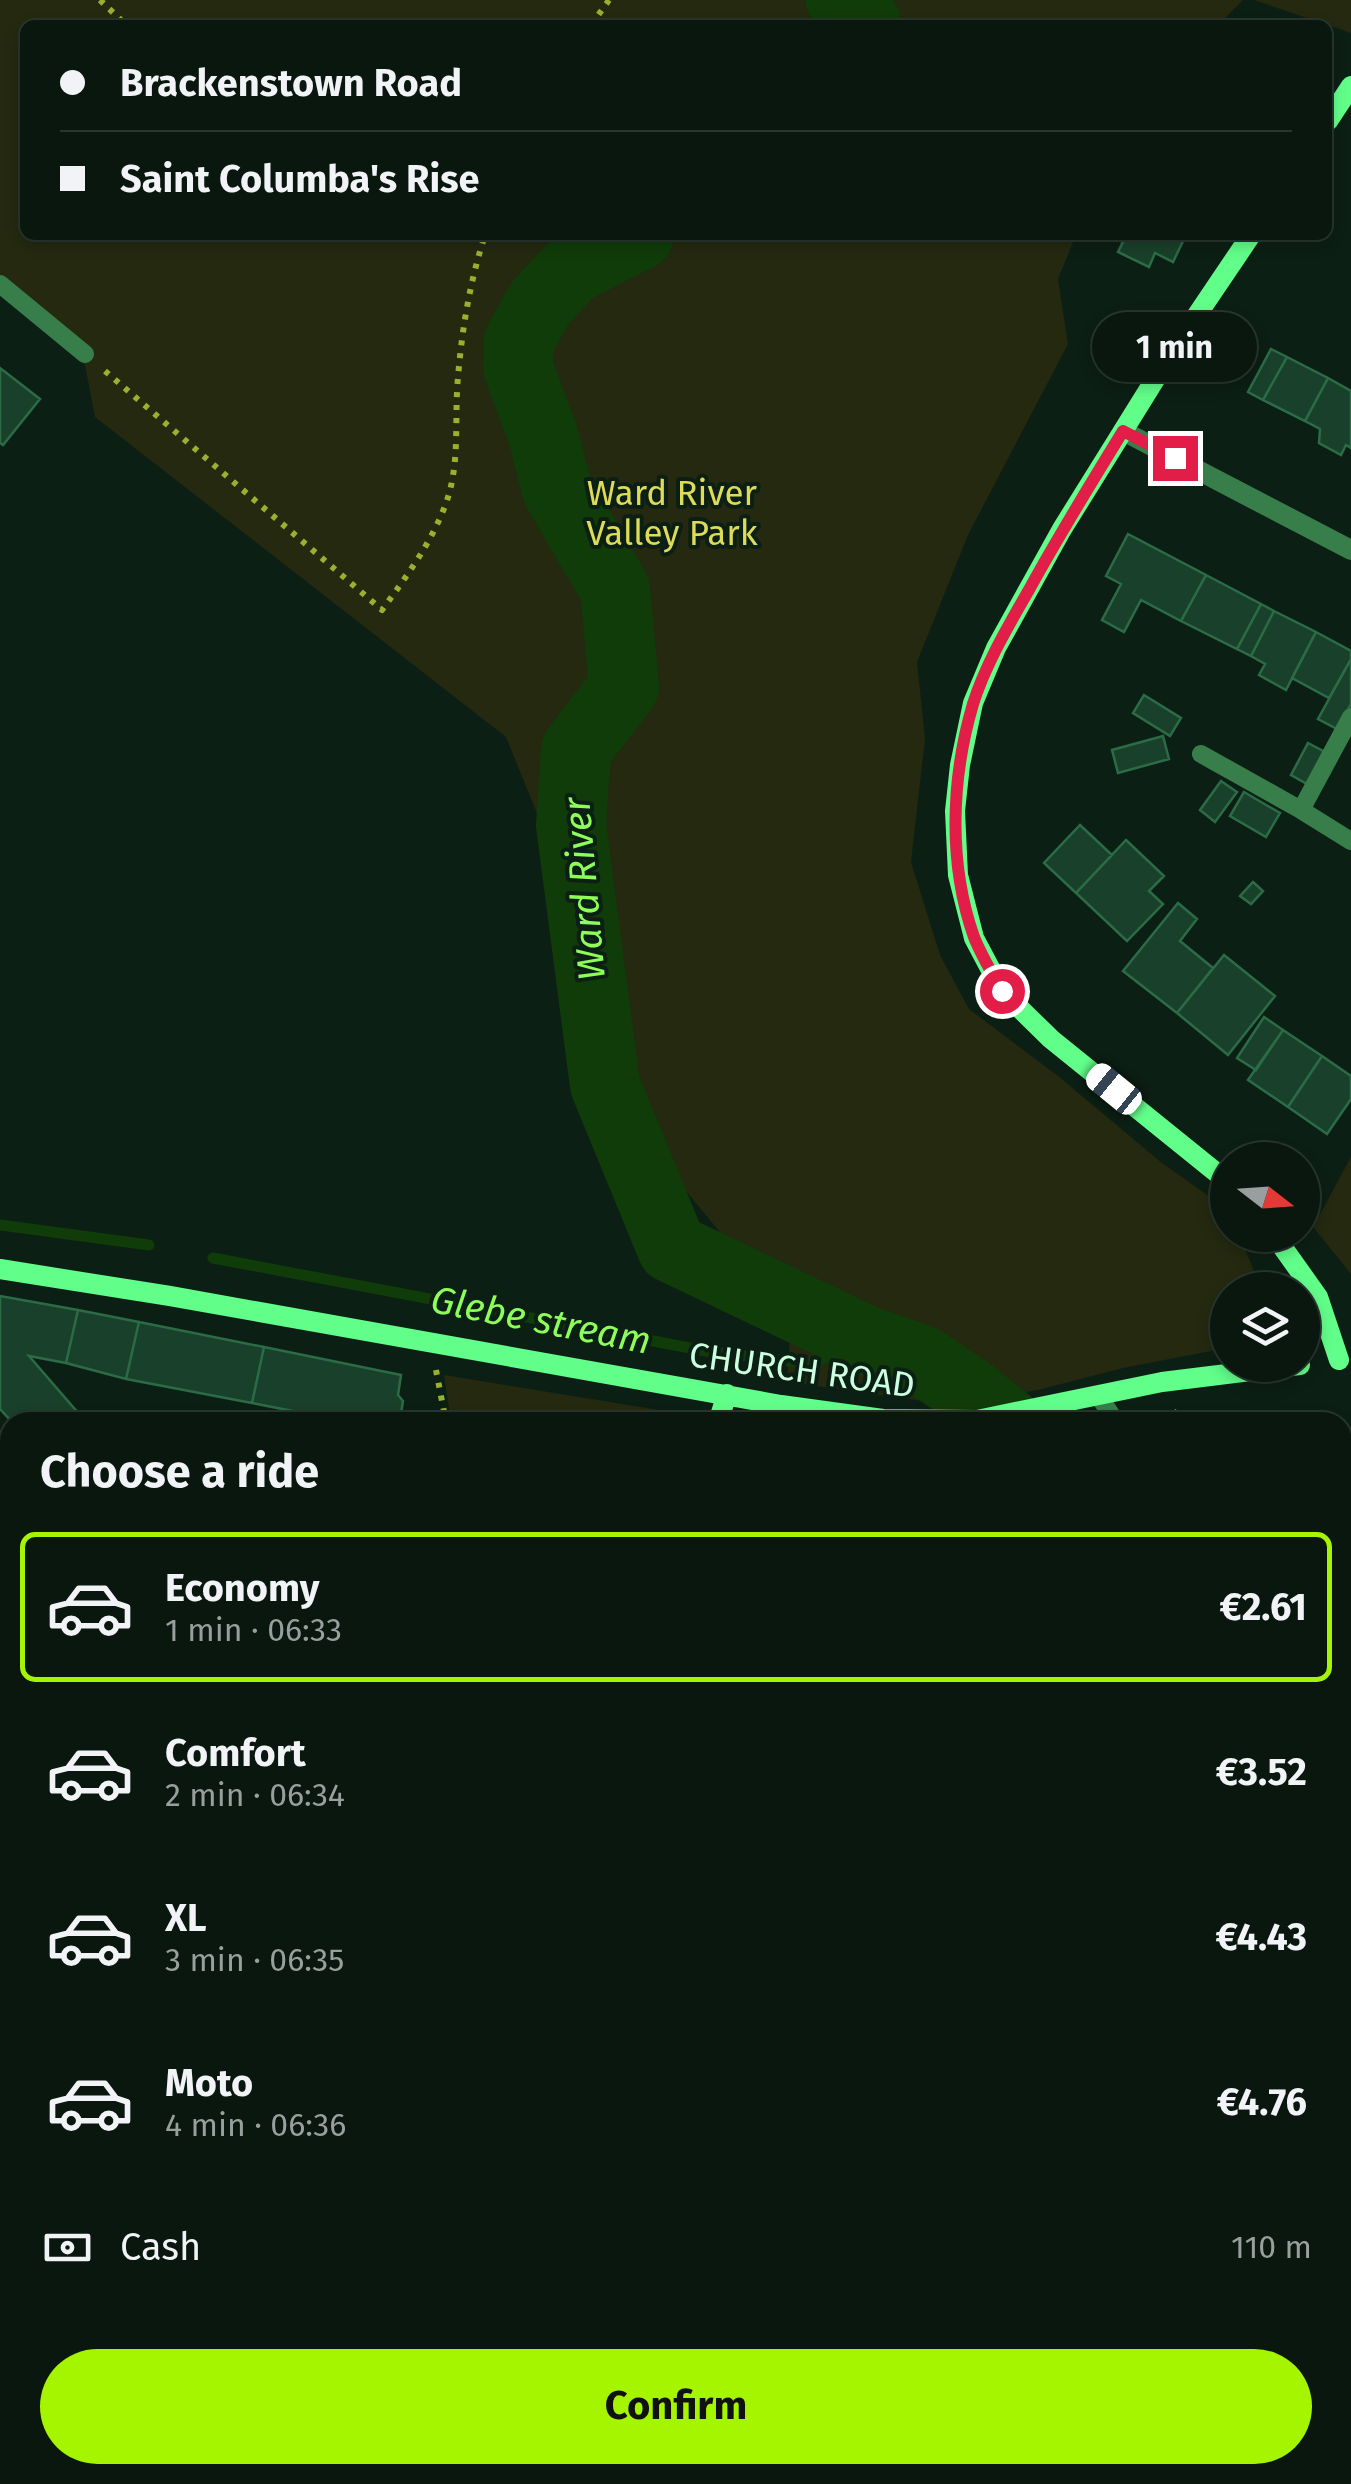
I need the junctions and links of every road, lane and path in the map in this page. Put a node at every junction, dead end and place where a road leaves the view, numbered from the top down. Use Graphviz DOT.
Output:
graph roads {
  1 [pos="100,0"];
  2 [pos="121,20"];
  3 [pos="1351,86"];
  4 [pos="1332,116"];
  5 [pos="483,240"];
  6 [pos="1248,240"];
  7 [pos="0,284"];
  8 [pos="86,354"];
  9 [pos="1123,431"];
  10 [pos="1351,550"];
  11 [pos="1351,716"];
  12 [pos="1201,754"];
  13 [pos="1302,810"];
  14 [pos="1351,841"];
  15 [pos="1210,1167"];
  16 [pos="1286,1252"];
  17 [pos="0,1269"];
  18 [pos="430,1342"];
  19 [pos="1345,1361"];
  20 [pos="1320,1363"];
  21 [pos="1210,1376"];
  22 [pos="727,1394"];
  23 [pos="1098,1396"];
  24 [pos="444,1412"];
  25 [pos="721,1412"];
  26 [pos="836,1412"];
  27 [pos="1018,1412"];
  28 [pos="1109,1412"];
  1 -- 2 [label="path"];
  3 -- 4 [label="street"];
  5 -- 8 [label="path"];
  6 -- 9 [label="street"];
  7 -- 8 [label="lane"];
  9 -- 10 [label="street"];
  9 -- 15 [label="street"];
  11 -- 13 [label="lane"];
  12 -- 13 [label="lane"];
  13 -- 14 [label="lane"];
  16 -- 19 [label="street"];
  17 -- 18 [label="street, CHURCH ROAD"];
  18 -- 22 [label="street, CHURCH ROAD"];
  18 -- 24 [label="path"];
  19 -- 20 [label="street, CHURCH ROAD"];
  21 -- 23 [label="street, CHURCH ROAD"];
  22 -- 25 [label="street"];
  22 -- 26 [label="street, CHURCH ROAD"];
  23 -- 27 [label="street, CHURCH ROAD"];
  23 -- 28 [label="lane"];
}
